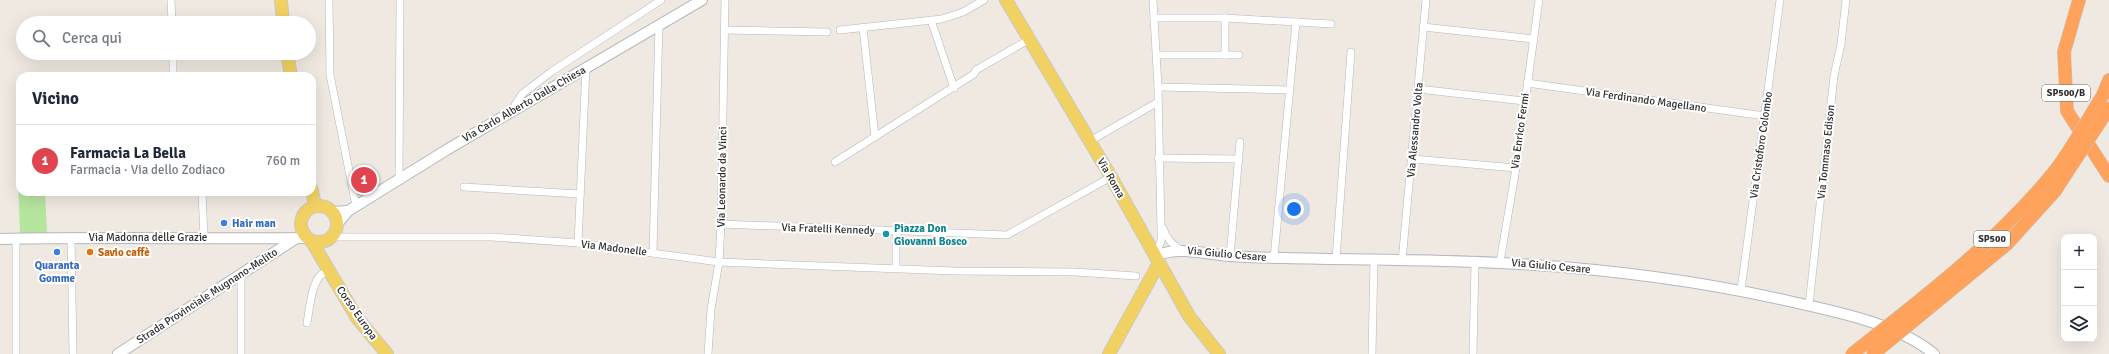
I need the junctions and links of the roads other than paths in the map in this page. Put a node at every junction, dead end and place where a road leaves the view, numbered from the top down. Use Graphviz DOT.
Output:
graph roads {
  1 [pos="171,0"];
  2 [pos="281,0"];
  3 [pos="329,0"];
  4 [pos="400,0"];
  5 [pos="661,0"];
  6 [pos="702,0"];
  7 [pos="725,0"];
  8 [pos="984,0"];
  9 [pos="1153,0"];
  10 [pos="1426,0"];
  11 [pos="1539,0"];
  12 [pos="1780,0"];
  13 [pos="1846,0"];
  14 [pos="2079,0"];
  15 [pos="1008,1"];
  16 [pos="172,16"];
  17 [pos="282,16"];
  18 [pos="1154,18"];
  19 [pos="1225,18"];
  20 [pos="931,20"];
  21 [pos="1296,22"];
  22 [pos="1331,24"];
  23 [pos="659,25"];
  24 [pos="1423,27"];
  25 [pos="863,28"];
  26 [pos="725,30"];
  27 [pos="840,30"];
  28 [pos="827,32"];
  29 [pos="1030,39"];
  30 [pos="1534,39"];
  31 [pos="1351,52"];
  32 [pos="1157,55"];
  33 [pos="1225,55"];
  34 [pos="1239,55"];
  35 [pos="173,60"];
  36 [pos="288,60"];
  37 [pos="586,68"];
  38 [pos="173,72"];
  39 [pos="290,72"];
  40 [pos="2109,80"];
  41 [pos="1526,84"];
  42 [pos="1158,87"];
  43 [pos="954,88"];
  44 [pos="1289,90"];
  45 [pos="1418,90"];
  46 [pos="1524,101"];
  47 [pos="1158,102"];
  48 [pos="2107,103"];
  49 [pos="514,112"];
  50 [pos="1765,116"];
  51 [pos="875,137"];
  52 [pos="1090,141"];
  53 [pos="1240,142"];
  54 [pos="1158,158"];
  55 [pos="1239,159"];
  56 [pos="1413,159"];
  57 [pos="835,162"];
  58 [pos="1516,168"];
  59 [pos="2109,176"];
  60 [pos="1111,177"];
  61 [pos="399,180"];
  62 [pos="464,187"];
  63 [pos="580,194"];
  64 [pos="202,196"];
  65 [pos="320,202"];
  66 [pos="352,208"];
  67 [pos="1161,223"];
  68 [pos="337,224"];
  69 [pos="721,224"];
  70 [pos="896,231"];
  71 [pos="204,237"];
  72 [pos="304,237"];
  73 [pos="332,237"];
  74 [pos="71,238"];
  75 [pos="0,239"];
  76 [pos="16,239"];
  77 [pos="1155,242"];
  78 [pos="578,244"];
  79 [pos="1181,250"];
  80 [pos="653,253"];
  81 [pos="1230,256"];
  82 [pos="1274,258"];
  83 [pos="1157,260"];
  84 [pos="1336,260"];
  85 [pos="1374,260"];
  86 [pos="1402,261"];
  87 [pos="719,262"];
  88 [pos="1475,262"];
  89 [pos="1500,262"];
  90 [pos="896,268"];
  91 [pos="328,271"];
  92 [pos="241,275"];
  93 [pos="1136,276"];
  94 [pos="1741,290"];
  95 [pos="1809,305"];
  96 [pos="307,323"];
  97 [pos="16,354"];
  98 [pos="73,354"];
  99 [pos="118,354"];
  100 [pos="241,354"];
  101 [pos="387,354"];
  102 [pos="708,354"];
  103 [pos="1109,354"];
  104 [pos="1219,354"];
  105 [pos="1372,354"];
  106 [pos="1473,354"];
  107 [pos="1852,354"];
  108 [pos="1873,354"];
  109 [pos="1934,354"];
  1 -- 16 [label="street"];
  2 -- 17 [label="main road"];
  3 -- 66 [label="street"];
  4 -- 61 [label="street"];
  5 -- 49 [label="street"];
  6 -- 23 [label="street, Via Carlo Alberto Dalla Chiesa"];
  7 -- 26 [label="street, Via Leonardo da Vinci"];
  8 -- 20 [label="street"];
  9 -- 18 [label="street"];
  10 -- 24 [label="street, Via Alessandro Volta"];
  11 -- 30 [label="street, Via Enrico Fermi"];
  12 -- 50 [label="street, Via Cristoforo Colombo"];
  13 -- 95 [label="street, Via Tommaso Edison"];
  14 -- 59 [label="highway, SP500/B"];
  15 -- 29 [label="main road, Via Roma"];
  18 -- 19 [label="street"];
  18 -- 32 [label="street"];
  19 -- 21 [label="street"];
  19 -- 33 [label="street"];
  20 -- 25 [label="street"];
  20 -- 43 [label="street"];
  21 -- 22 [label="street"];
  21 -- 44 [label="street"];
  23 -- 37 [label="street, Via Carlo Alberto Dalla Chiesa"];
  23 -- 80 [label="street"];
  24 -- 30 [label="street"];
  24 -- 45 [label="street, Via Alessandro Volta"];
  25 -- 27 [label="street"];
  25 -- 51 [label="street"];
  26 -- 28 [label="street"];
  26 -- 69 [label="street, Via Leonardo da Vinci"];
  29 -- 43 [label="street"];
  29 -- 52 [label="main road, Via Roma"];
  30 -- 41 [label="street, Via Enrico Fermi"];
  31 -- 84 [label="street"];
  32 -- 33 [label="street"];
  32 -- 42 [label="street"];
  33 -- 34 [label="street"];
  35 -- 38 [label="street"];
  36 -- 39 [label="main road"];
  37 -- 49 [label="street, Via Carlo Alberto Dalla Chiesa"];
  37 -- 63 [label="street"];
  40 -- 48 [label="highway, SP500"];
  41 -- 46 [label="street, Via Enrico Fermi"];
  41 -- 50 [label="street, Via Ferdinando Magellano"];
  42 -- 44 [label="street"];
  42 -- 47 [label="street"];
  43 -- 51 [label="street"];
  44 -- 82 [label="street"];
  45 -- 46 [label="street"];
  45 -- 56 [label="street, Via Alessandro Volta"];
  46 -- 58 [label="street, Via Enrico Fermi"];
  47 -- 52 [label="street"];
  47 -- 54 [label="street"];
  48 -- 107 [label="highway, SP500, bridge"];
  48 -- 108 [label="highway, SP500, bridge"];
  49 -- 61 [label="street, Via Carlo Alberto Dalla Chiesa"];
  50 -- 94 [label="street, Via Cristoforo Colombo"];
  51 -- 57 [label="street"];
  52 -- 60 [label="main road, Via Roma"];
  53 -- 55 [label="street"];
  54 -- 55 [label="street"];
  54 -- 67 [label="street"];
  55 -- 81 [label="street"];
  56 -- 58 [label="street"];
  56 -- 86 [label="street, Via Alessandro Volta"];
  58 -- 89 [label="street, Via Enrico Fermi"];
  60 -- 70 [label="street, Via Fratelli Kennedy"];
  60 -- 77 [label="main road, Via Roma"];
  61 -- 66 [label="street, Via Carlo Alberto Dalla Chiesa"];
  62 -- 63 [label="street"];
  63 -- 78 [label="street"];
  64 -- 71 [label="street"];
  65 -- 66 [label="street, Via Carlo Alberto Dalla Chiesa"];
  65 -- 68 [label="main road"];
  65 -- 72 [label="main road"];
  66 -- 68 [label="street, Via Carlo Alberto Dalla Chiesa"];
  67 -- 77 [label="street"];
  67 -- 79 [label="street"];
  68 -- 73 [label="main road"];
  69 -- 70 [label="street, Via Fratelli Kennedy"];
  69 -- 87 [label="street, Via Leonardo da Vinci"];
  70 -- 90 [label="street"];
  71 -- 72 [label="street, Via Madonna delle Grazie"];
  71 -- 74 [label="street, Via Madonna delle Grazie"];
  72 -- 73 [label="main road"];
  72 -- 91 [label="main road, Corso Europa"];
  72 -- 92 [label="street, Strada Provinciale Mugnano-Melito"];
  73 -- 78 [label="street, Via Madonelle"];
  73 -- 91 [label="main road"];
  74 -- 76 [label="street, Via Madonna delle Grazie"];
  74 -- 98 [label="street"];
  75 -- 76 [label="street, Via Madonna delle Grazie"];
  76 -- 97 [label="street"];
  77 -- 83 [label="main road, Via Roma"];
  78 -- 80 [label="street, Via Madonelle"];
  79 -- 81 [label="street, Via Giulio Cesare"];
  79 -- 83 [label="street, Via Giulio Cesare"];
  80 -- 87 [label="street, Via Madonelle"];
  81 -- 82 [label="street, Via Giulio Cesare"];
  82 -- 84 [label="street, Via Giulio Cesare"];
  83 -- 103 [label="main road"];
  83 -- 104 [label="main road, Via Roma"];
  84 -- 85 [label="street, Via Giulio Cesare"];
  85 -- 86 [label="street, Via Giulio Cesare"];
  85 -- 105 [label="street"];
  86 -- 88 [label="street, Via Giulio Cesare"];
  87 -- 90 [label="street, Via Madonelle"];
  87 -- 102 [label="street, Via Leonardo da Vinci"];
  88 -- 89 [label="street, Via Giulio Cesare"];
  88 -- 106 [label="street"];
  89 -- 94 [label="street, Via Giulio Cesare"];
  90 -- 93 [label="street, Via Madonelle"];
  91 -- 96 [label="street"];
  91 -- 101 [label="main road, Corso Europa"];
  92 -- 99 [label="street, Strada Provinciale Mugnano-Melito"];
  92 -- 100 [label="street"];
  94 -- 95 [label="street, Via Giulio Cesare"];
  95 -- 109 [label="street, Via Giulio Cesare"];
}
